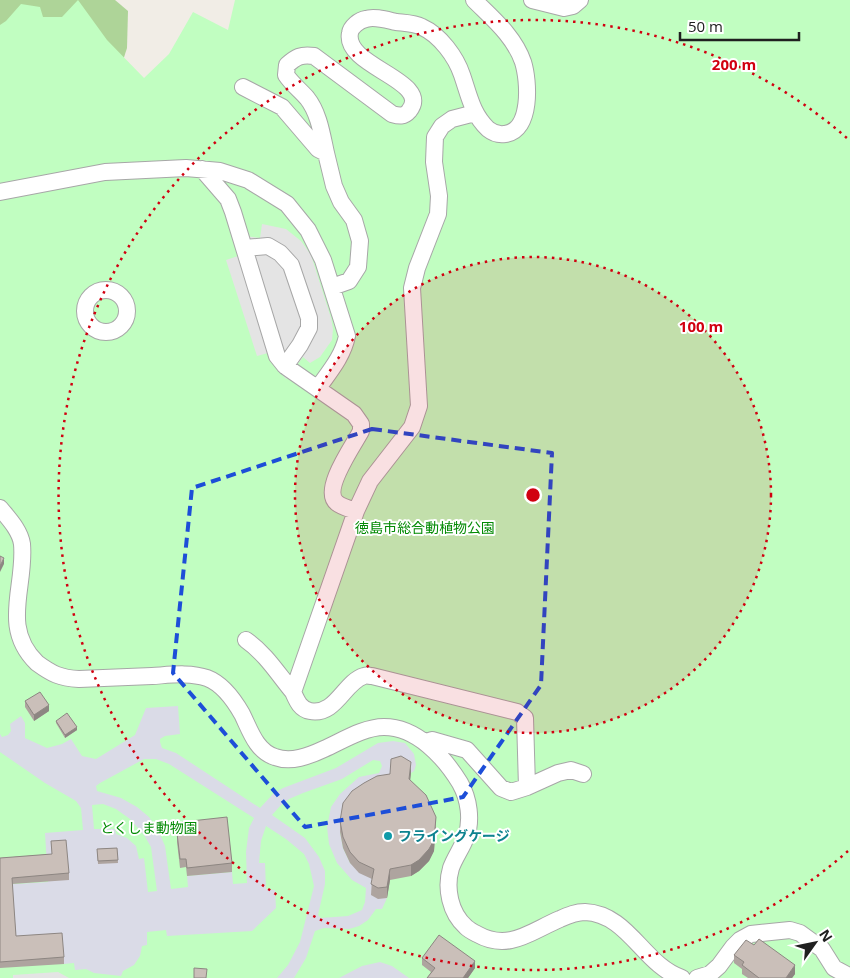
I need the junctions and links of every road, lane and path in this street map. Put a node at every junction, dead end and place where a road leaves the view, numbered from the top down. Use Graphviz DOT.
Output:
graph roads {
  1 [pos="474,0"];
  2 [pos="532,0"];
  3 [pos="580,0"];
  4 [pos="243,87"];
  5 [pos="474,113"];
  6 [pos="326,153"];
  7 [pos="202,169"];
  8 [pos="0,192"];
  9 [pos="244,248"];
  10 [pos="332,287"];
  11 [pos="285,366"];
  12 [pos="318,388"];
  13 [pos="0,508"];
  14 [pos="356,511"];
  15 [pos="246,640"];
  16 [pos="293,692"];
  17 [pos="426,742"];
  18 [pos="583,774"];
  19 [pos="527,787"];
  20 [pos="846,976"];
  21 [pos="682,978"];
  22 [pos="697,978"];
  1 -- 5 [label="street"];
  2 -- 3 [label="street"];
  4 -- 6 [label="street"];
  5 -- 6 [label="street"];
  5 -- 14 [label="street"];
  6 -- 10 [label="street"];
  7 -- 8 [label="street"];
  7 -- 9 [label="street"];
  7 -- 10 [label="street"];
  9 -- 11 [label="street"];
  9 -- 11 [label="street"];
  10 -- 12 [label="street"];
  11 -- 12 [label="street"];
  12 -- 14 [label="street"];
  13 -- 17 [label="street"];
  14 -- 16 [label="street"];
  15 -- 16 [label="street"];
  16 -- 19 [label="street"];
  17 -- 19 [label="street"];
  17 -- 21 [label="street"];
  18 -- 19 [label="street"];
  20 -- 22 [label="street"];
}
